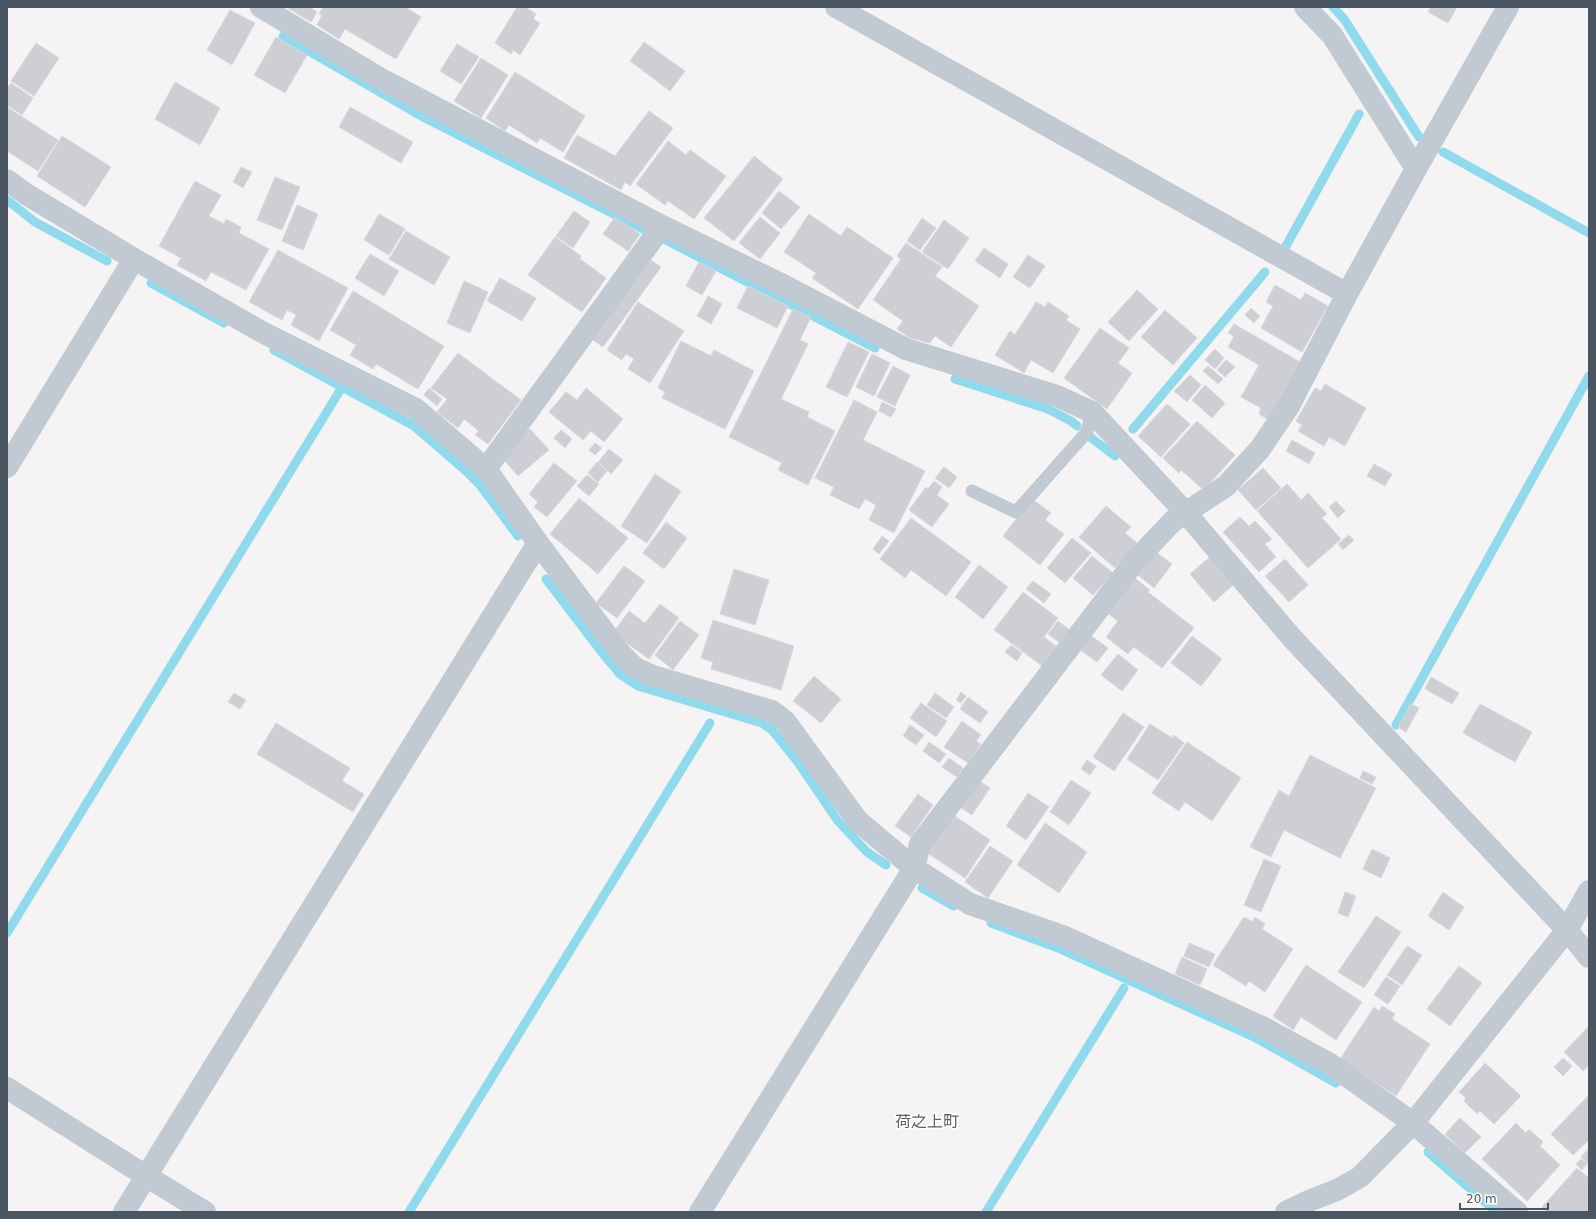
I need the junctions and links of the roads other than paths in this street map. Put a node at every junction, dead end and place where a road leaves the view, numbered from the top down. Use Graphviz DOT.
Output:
graph roads {
  1 [pos="836,7"];
  2 [pos="1305,7"];
  3 [pos="1508,7"];
  4 [pos="273,10"];
  5 [pos="1416,169"];
  6 [pos="7,180"];
  7 [pos="662,226"];
  8 [pos="134,259"];
  9 [pos="1347,294"];
  10 [pos="1092,412"];
  11 [pos="7,467"];
  12 [pos="486,469"];
  13 [pos="972,491"];
  14 [pos="1185,512"];
  15 [pos="538,543"];
  16 [pos="914,868"];
  17 [pos="1589,891"];
  18 [pos="1567,930"];
  19 [pos="1589,957"];
  20 [pos="7,1088"];
  21 [pos="1413,1123"];
  22 [pos="146,1176"];
  23 [pos="124,1212"];
  24 [pos="205,1212"];
  25 [pos="700,1212"];
  26 [pos="1286,1212"];
  27 [pos="1517,1212"];
  1 -- 9 [label="street"];
  2 -- 5 [label="street"];
  3 -- 5 [label="street"];
  4 -- 7 [label="street"];
  5 -- 9 [label="street"];
  6 -- 8 [label="street"];
  7 -- 10 [label="street"];
  7 -- 12 [label="street"];
  8 -- 11 [label="street"];
  8 -- 12 [label="street"];
  9 -- 14 [label="street"];
  10 -- 13 [label="lane"];
  10 -- 14 [label="street"];
  12 -- 15 [label="street"];
  14 -- 16 [label="street"];
  14 -- 18 [label="street"];
  15 -- 16 [label="street"];
  15 -- 22 [label="street"];
  16 -- 21 [label="street"];
  16 -- 25 [label="street"];
  17 -- 18 [label="street"];
  18 -- 19 [label="street"];
  18 -- 21 [label="street"];
  20 -- 22 [label="street"];
  21 -- 26 [label="street"];
  21 -- 27 [label="street"];
  22 -- 23 [label="street"];
  22 -- 24 [label="street"];
}
